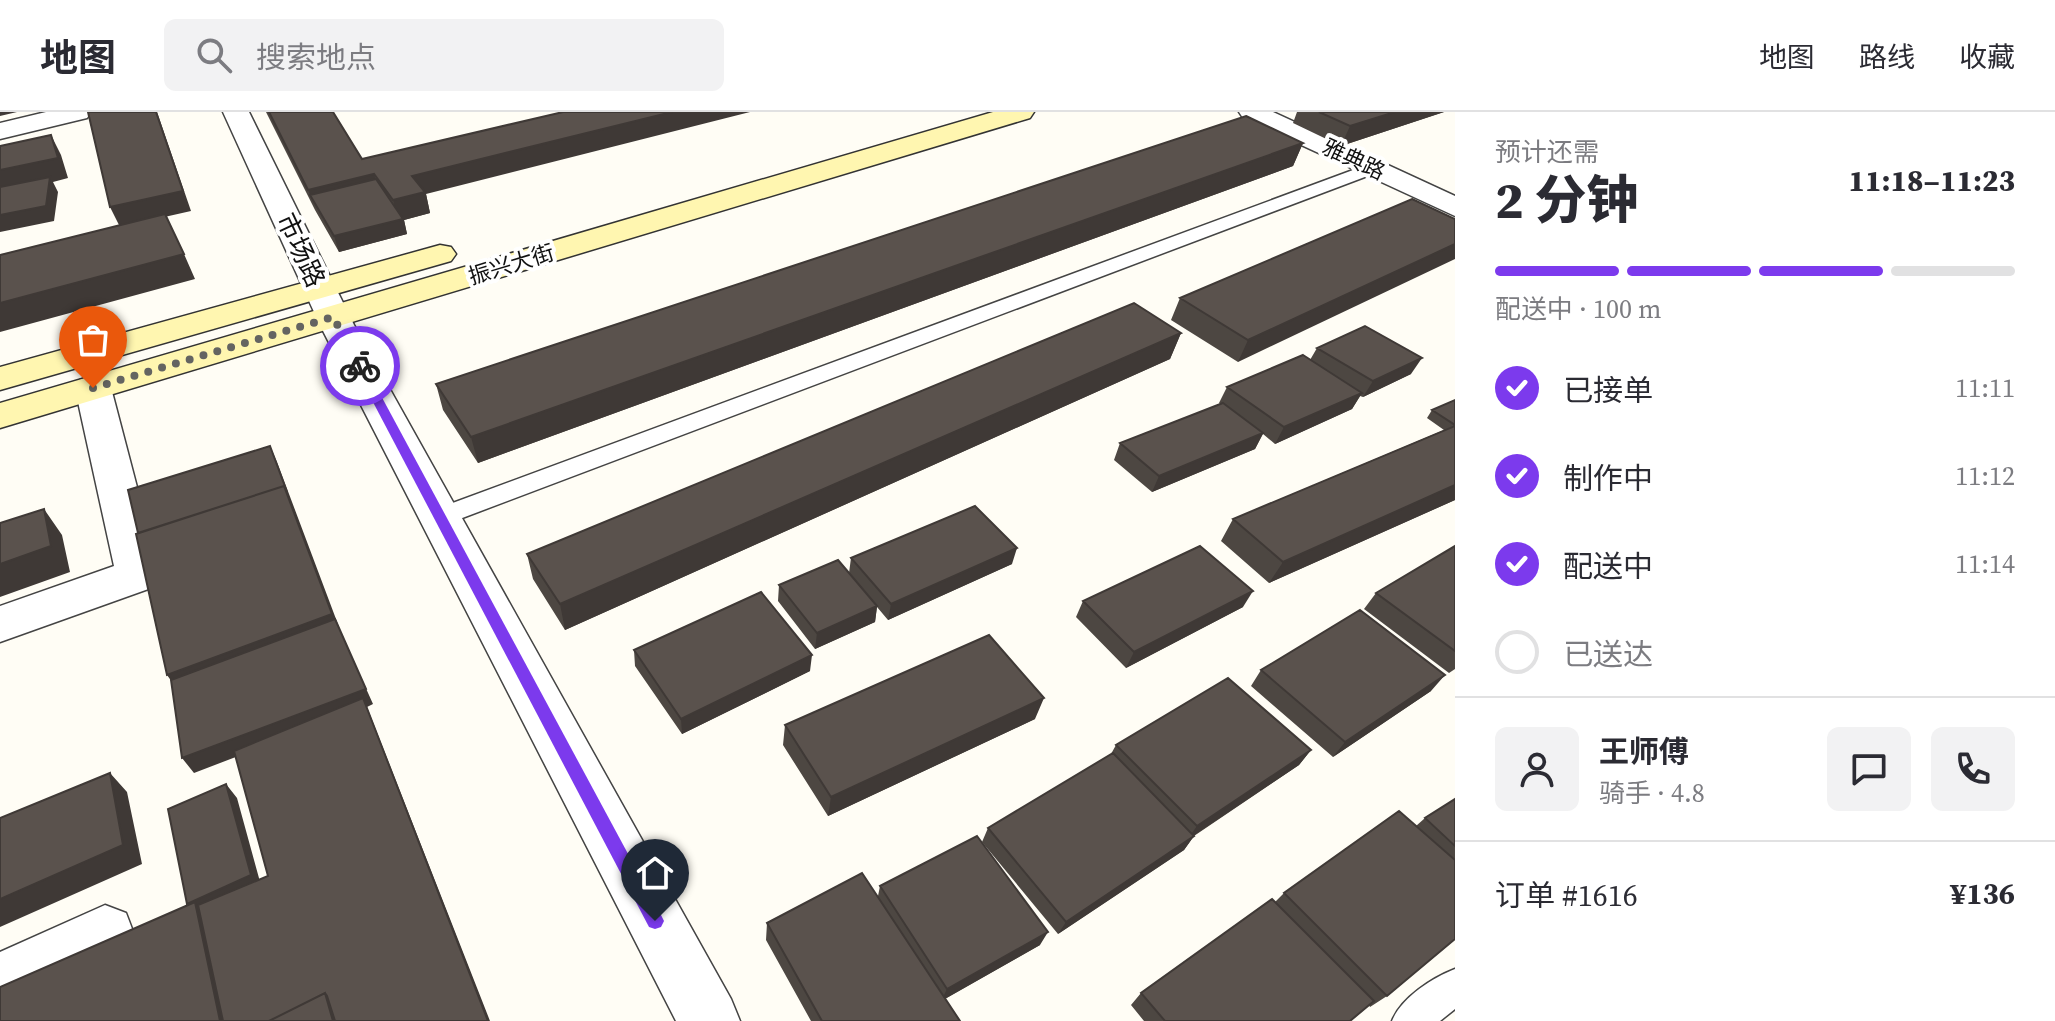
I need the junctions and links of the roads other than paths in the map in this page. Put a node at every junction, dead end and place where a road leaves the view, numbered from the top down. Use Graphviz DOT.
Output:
graph roads {
  1 [pos="78,112"];
  2 [pos="236,112"];
  3 [pos="935,112"];
  4 [pos="1021,112"];
  5 [pos="1252,112"];
  6 [pos="0,131"];
  7 [pos="1372,168"];
  8 [pos="1455,207"];
  9 [pos="327,303"];
  10 [pos="0,379"];
  11 [pos="93,388"];
  12 [pos="0,416"];
  13 [pos="440,517"];
  14 [pos="0,624"];
  15 [pos="105,934"];
  16 [pos="0,983"];
  17 [pos="1455,987"];
  18 [pos="687,1005"];
  19 [pos="1410,1021"];
  1 -- 6 [label="street"];
  2 -- 9 [label="street, 市场路"];
  3 -- 9 [label="street, 振兴大街"];
  4 -- 9 [label="street, 振兴大街"];
  5 -- 7 [label="street, 雅典路"];
  7 -- 8 [label="street, 雅典路"];
  7 -- 13 [label="lane"];
  9 -- 10 [label="street, 振兴大街"];
  9 -- 11 [label="street, 振兴大街"];
  9 -- 13 [label="street, 市场路"];
  11 -- 12 [label="street, 振兴大街"];
  11 -- 14 [label="street"];
  13 -- 18 [label="street, 市场路"];
  15 -- 16 [label="street"];
  17 -- 19 [label="lane"];
}
